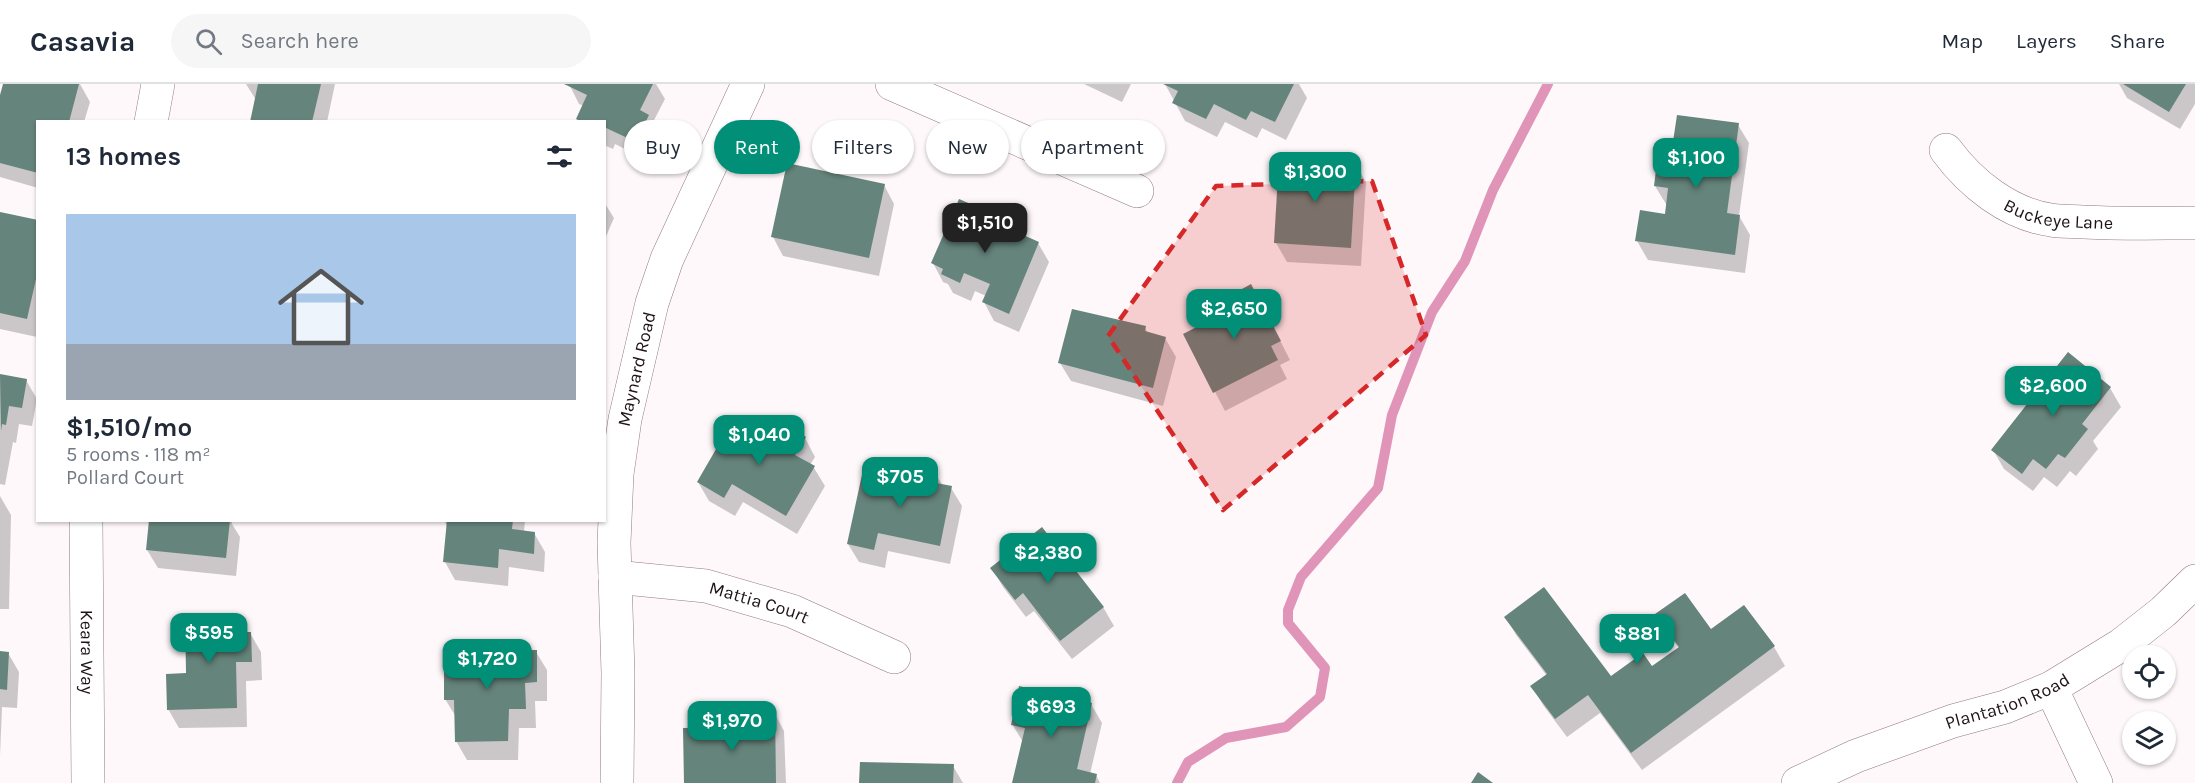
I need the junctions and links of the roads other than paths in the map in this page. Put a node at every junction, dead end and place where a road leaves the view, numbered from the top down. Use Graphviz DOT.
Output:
graph roads {
  1 [pos="158,84"];
  2 [pos="748,84"];
  3 [pos="892,84"];
  4 [pos="152,120"];
  5 [pos="1946,150"];
  6 [pos="1137,191"];
  7 [pos="2195,223"];
  8 [pos="86,522"];
  9 [pos="615,577"];
  10 [pos="2195,581"];
  11 [pos="894,657"];
  12 [pos="2051,688"];
  13 [pos="88,783"];
  14 [pos="617,783"];
  15 [pos="1798,783"];
  16 [pos="2096,783"];
  1 -- 4 [label="street"];
  2 -- 9 [label="street, Maynard Road"];
  3 -- 6 [label="street"];
  5 -- 7 [label="street, Buckeye Lane"];
  8 -- 13 [label="street, Keara Way"];
  9 -- 11 [label="street, Mattia Court"];
  9 -- 14 [label="street, Maynard Road"];
  10 -- 12 [label="street, Plantation Road"];
  12 -- 15 [label="street, Plantation Road"];
  12 -- 16 [label="street"];
}
